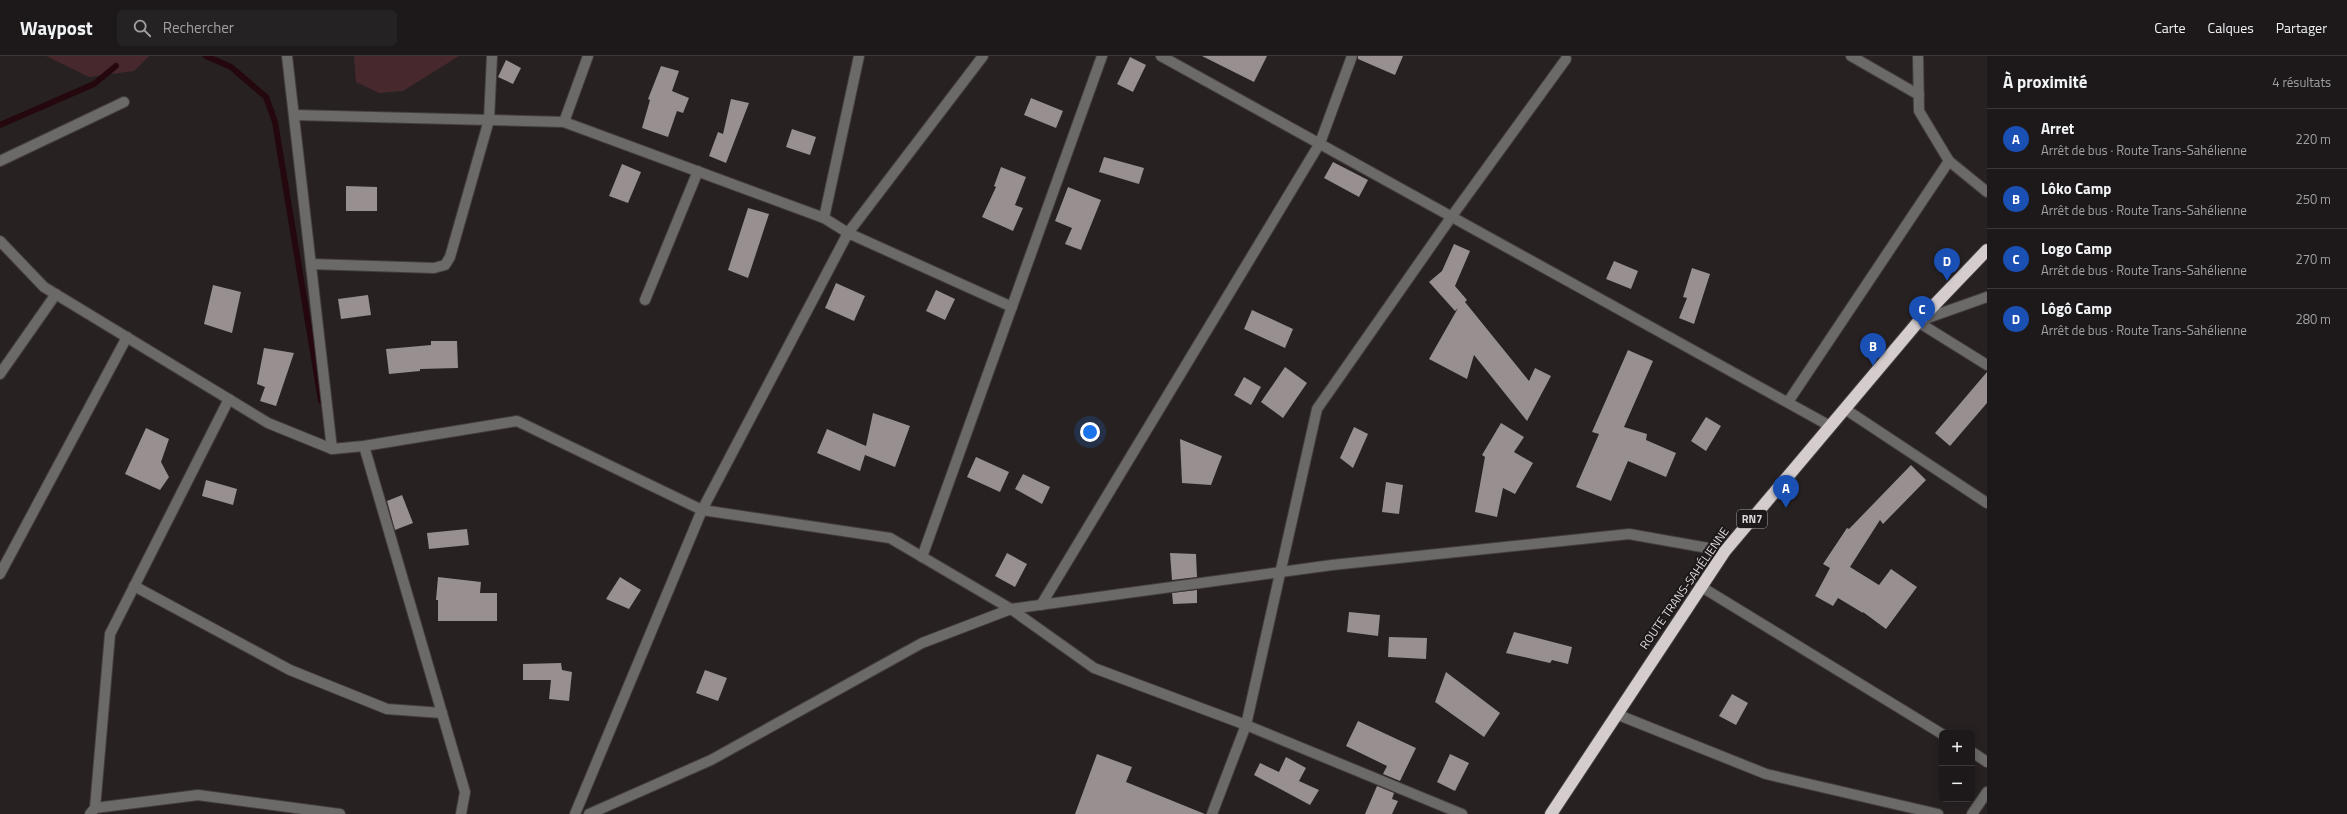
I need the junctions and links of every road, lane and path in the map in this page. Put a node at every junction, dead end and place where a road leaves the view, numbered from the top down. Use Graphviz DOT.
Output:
graph roads {
  1 [pos="288,56"];
  2 [pos="492,56"];
  3 [pos="588,56"];
  4 [pos="859,56"];
  5 [pos="983,56"];
  6 [pos="1102,56"];
  7 [pos="1160,56"];
  8 [pos="1352,56"];
  9 [pos="1851,56"];
  10 [pos="1918,56"];
  11 [pos="1566,59"];
  12 [pos="1919,95"];
  13 [pos="124,102"];
  14 [pos="294,115"];
  15 [pos="489,120"];
  16 [pos="564,122"];
  17 [pos="1320,143"];
  18 [pos="0,161"];
  19 [pos="1948,161"];
  20 [pos="698,171"];
  21 [pos="1987,192"];
  22 [pos="1452,216"];
  23 [pos="824,218"];
  24 [pos="848,234"];
  25 [pos="0,242"];
  26 [pos="1987,250"];
  27 [pos="311,264"];
  28 [pos="56,294"];
  29 [pos="1987,297"];
  30 [pos="645,300"];
  31 [pos="1012,307"];
  32 [pos="1918,322"];
  33 [pos="127,337"];
  34 [pos="1987,365"];
  35 [pos="0,374"];
  36 [pos="229,399"];
  37 [pos="1788,402"];
  38 [pos="1845,409"];
  39 [pos="1830,426"];
  40 [pos="364,446"];
  41 [pos="332,449"];
  42 [pos="1987,503"];
  43 [pos="702,510"];
  44 [pos="1725,551"];
  45 [pos="922,557"];
  46 [pos="1280,573"];
  47 [pos="0,574"];
  48 [pos="134,586"];
  49 [pos="1700,586"];
  50 [pos="1040,605"];
  51 [pos="1010,609"];
  52 [pos="442,714"];
  53 [pos="1616,714"];
  54 [pos="1246,725"];
  55 [pos="1939,732"];
  56 [pos="1975,754"];
  57 [pos="1987,762"];
  58 [pos="1987,792"];
  59 [pos="93,811"];
  60 [pos="340,814"];
  61 [pos="461,814"];
  62 [pos="576,814"];
  63 [pos="589,814"];
  64 [pos="1212,814"];
  65 [pos="1462,814"];
  66 [pos="1551,814"];
  67 [pos="1938,814"];
  68 [pos="1972,814"];
  1 -- 14 [label="street"];
  2 -- 15 [label="street"];
  3 -- 16 [label="street"];
  4 -- 23 [label="street"];
  5 -- 24 [label="street"];
  6 -- 31 [label="street"];
  7 -- 17 [label="street"];
  8 -- 17 [label="street"];
  9 -- 12 [label="street"];
  10 -- 12 [label="street"];
  11 -- 22 [label="street"];
  12 -- 19 [label="street"];
  13 -- 18 [label="street"];
  14 -- 15 [label="street"];
  14 -- 27 [label="street"];
  15 -- 16 [label="street"];
  15 -- 27 [label="street"];
  16 -- 20 [label="street"];
  17 -- 22 [label="street"];
  17 -- 50 [label="street"];
  19 -- 21 [label="street"];
  19 -- 37 [label="street"];
  20 -- 23 [label="street"];
  20 -- 30 [label="street"];
  22 -- 37 [label="street"];
  22 -- 46 [label="street"];
  23 -- 24 [label="street"];
  24 -- 31 [label="street"];
  24 -- 43 [label="street"];
  25 -- 28 [label="street"];
  26 -- 32 [label="highway, ROUTE TRANS-SAHÉLIENNE / RN7"];
  27 -- 41 [label="street"];
  28 -- 33 [label="street"];
  28 -- 35 [label="street"];
  29 -- 32 [label="street"];
  31 -- 45 [label="street"];
  32 -- 34 [label="street"];
  32 -- 38 [label="highway, ROUTE TRANS-SAHÉLIENNE / RN7"];
  33 -- 36 [label="street"];
  33 -- 47 [label="street"];
  36 -- 41 [label="street"];
  36 -- 48 [label="street"];
  37 -- 39 [label="street"];
  38 -- 39 [label="highway, ROUTE TRANS-SAHÉLIENNE / RN7"];
  38 -- 42 [label="street"];
  39 -- 44 [label="highway, ROUTE TRANS-SAHÉLIENNE / RN7"];
  40 -- 41 [label="street"];
  40 -- 43 [label="street"];
  40 -- 52 [label="street"];
  43 -- 45 [label="street"];
  43 -- 62 [label="street"];
  44 -- 46 [label="street"];
  44 -- 49 [label="highway, ROUTE TRANS-SAHÉLIENNE / RN7"];
  45 -- 51 [label="street"];
  46 -- 50 [label="street"];
  46 -- 54 [label="street"];
  48 -- 52 [label="street"];
  48 -- 59 [label="street"];
  49 -- 53 [label="highway, ROUTE TRANS-SAHÉLIENNE / RN7"];
  49 -- 55 [label="street"];
  50 -- 51 [label="street"];
  51 -- 54 [label="street"];
  51 -- 63 [label="street"];
  52 -- 61 [label="street"];
  53 -- 66 [label="highway, ROUTE TRANS-SAHÉLIENNE / RN7"];
  53 -- 67 [label="street"];
  54 -- 64 [label="street"];
  54 -- 65 [label="street"];
  56 -- 57 [label="street"];
  58 -- 68 [label="street"];
  59 -- 60 [label="street"];
}
